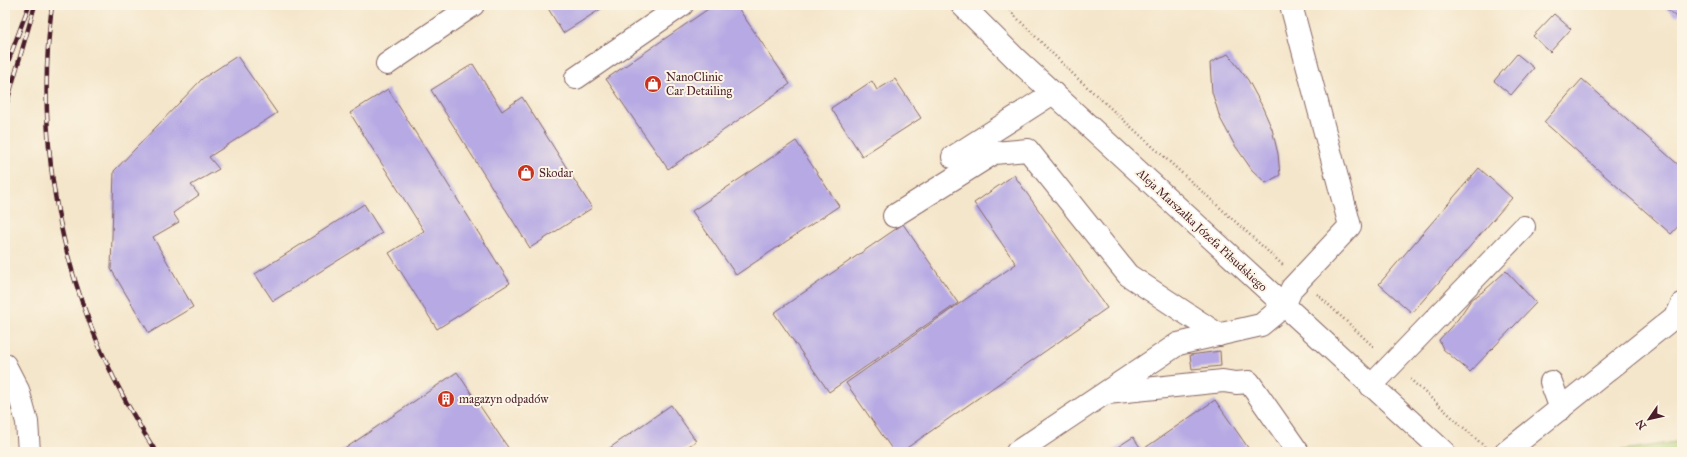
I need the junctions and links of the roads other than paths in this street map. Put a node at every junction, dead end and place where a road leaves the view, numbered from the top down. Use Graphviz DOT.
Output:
graph roads {
  1 [pos="473,5"];
  2 [pos="682,5"];
  3 [pos="962,5"];
  4 [pos="1292,5"];
  5 [pos="386,64"];
  6 [pos="576,78"];
  7 [pos="1053,93"];
  8 [pos="953,157"];
  9 [pos="894,216"];
  10 [pos="1524,227"];
  11 [pos="1284,306"];
  12 [pos="1680,312"];
  13 [pos="1219,335"];
  14 [pos="5,365"];
  15 [pos="1551,382"];
  16 [pos="1372,386"];
  17 [pos="1103,394"];
  18 [pos="1561,409"];
  19 [pos="29,452"];
  20 [pos="1017,452"];
  21 [pos="1298,452"];
  22 [pos="1444,452"];
  23 [pos="1506,452"];
  1 -- 5 [label="street"];
  2 -- 6 [label="street"];
  3 -- 7 [label="street, Aleja Marszałka Józefa Piłsudskiego"];
  4 -- 11 [label="street"];
  7 -- 8 [label="street"];
  7 -- 11 [label="street, Aleja Marszałka Józefa Piłsudskiego"];
  9 -- 13 [label="street"];
  10 -- 16 [label="street"];
  11 -- 13 [label="street"];
  11 -- 16 [label="street, Aleja Marszałka Józefa Piłsudskiego"];
  12 -- 18 [label="street"];
  13 -- 17 [label="street"];
  14 -- 19 [label="street"];
  15 -- 18 [label="street"];
  16 -- 22 [label="street, Aleja Marszałka Józefa Piłsudskiego"];
  17 -- 20 [label="street"];
  17 -- 21 [label="street"];
  18 -- 23 [label="street"];
}
